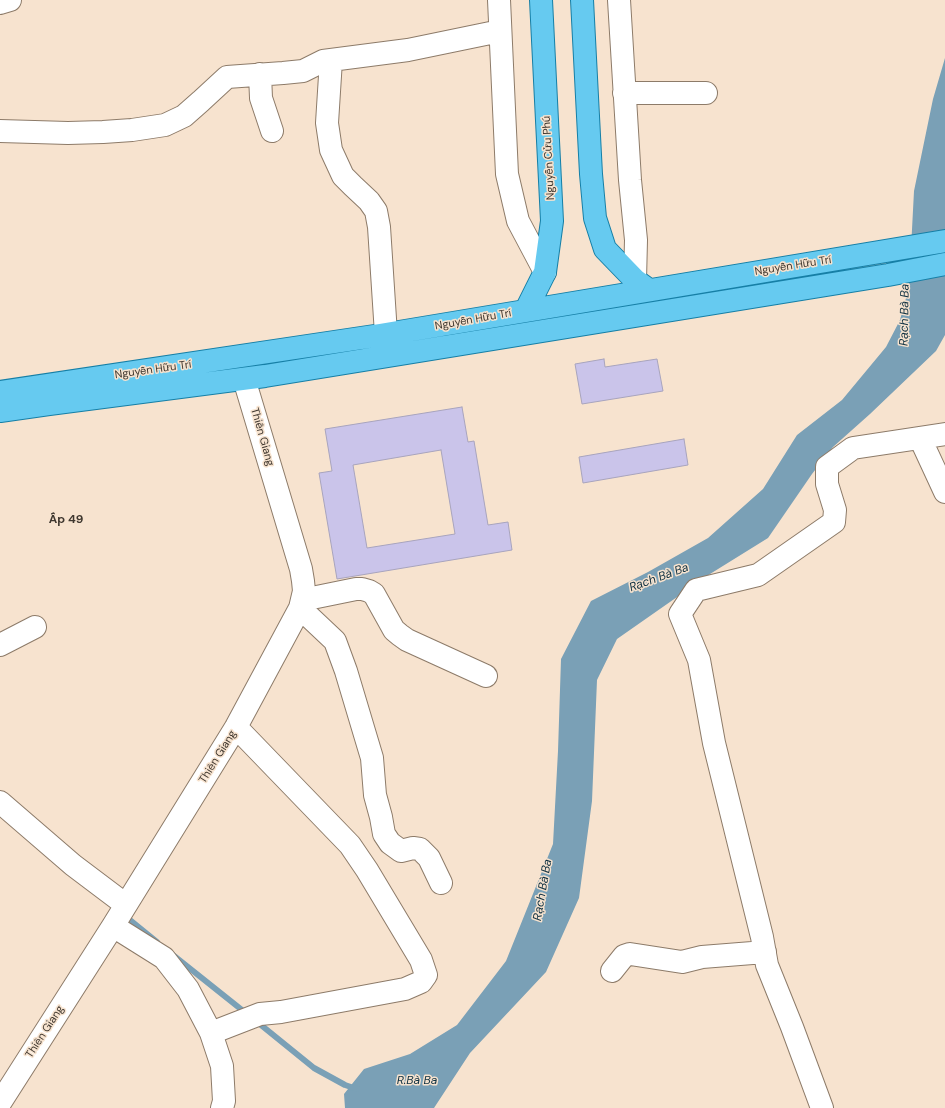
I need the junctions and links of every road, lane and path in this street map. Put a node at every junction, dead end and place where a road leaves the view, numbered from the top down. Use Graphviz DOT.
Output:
graph roads {
  1 [pos="10,0"];
  2 [pos="499,0"];
  3 [pos="541,0"];
  4 [pos="582,0"];
  5 [pos="619,0"];
  6 [pos="0,3"];
  7 [pos="500,31"];
  8 [pos="331,60"];
  9 [pos="260,74"];
  10 [pos="624,93"];
  11 [pos="706,93"];
  12 [pos="272,131"];
  13 [pos="0,132"];
  14 [pos="945,241"];
  15 [pos="945,264"];
  16 [pos="545,272"];
  17 [pos="642,285"];
  18 [pos="526,310"];
  19 [pos="386,334"];
  20 [pos="244,379"];
  21 [pos="0,392"];
  22 [pos="0,411"];
  23 [pos="945,434"];
  24 [pos="920,438"];
  25 [pos="945,492"];
  26 [pos="301,604"];
  27 [pos="35,627"];
  28 [pos="0,645"];
  29 [pos="486,676"];
  30 [pos="236,727"];
  31 [pos="2,806"];
  32 [pos="441,883"];
  33 [pos="126,905"];
  34 [pos="113,926"];
  35 [pos="765,952"];
  36 [pos="612,971"];
  37 [pos="211,1033"];
  38 [pos="1,1100"];
  39 [pos="222,1108"];
  40 [pos="822,1108"];
  1 -- 6 [label="street"];
  2 -- 7 [label="street"];
  3 -- 16 [label="main road, Nguyễn Cửu Phú"];
  4 -- 17 [label="main road"];
  5 -- 10 [label="street"];
  7 -- 8 [label="street"];
  7 -- 16 [label="street"];
  8 -- 9 [label="street"];
  8 -- 19 [label="street"];
  9 -- 12 [label="street"];
  9 -- 13 [label="street"];
  10 -- 11 [label="street"];
  10 -- 17 [label="street"];
  14 -- 17 [label="main road, Nguyễn Hữu Trí"];
  15 -- 20 [label="main road, Nguyễn Hữu Trí"];
  16 -- 18 [label="main road, Nguyễn Cửu Phú"];
  17 -- 18 [label="main road, Nguyễn Hữu Trí"];
  18 -- 19 [label="main road, Nguyễn Hữu Trí"];
  19 -- 21 [label="main road, Nguyễn Hữu Trí"];
  20 -- 22 [label="main road, Nguyễn Hữu Trí"];
  20 -- 26 [label="street, Thiên Giang"];
  23 -- 24 [label="street"];
  24 -- 25 [label="street"];
  24 -- 35 [label="street"];
  26 -- 29 [label="street"];
  26 -- 30 [label="street, Thiên Giang"];
  26 -- 32 [label="street"];
  27 -- 28 [label="street"];
  30 -- 33 [label="street, Thiên Giang"];
  30 -- 37 [label="street"];
  31 -- 33 [label="street"];
  33 -- 34 [label="street, Thiên Giang"];
  34 -- 37 [label="street"];
  34 -- 38 [label="street, Thiên Giang"];
  35 -- 36 [label="street"];
  35 -- 40 [label="street"];
  37 -- 39 [label="street"];
}
